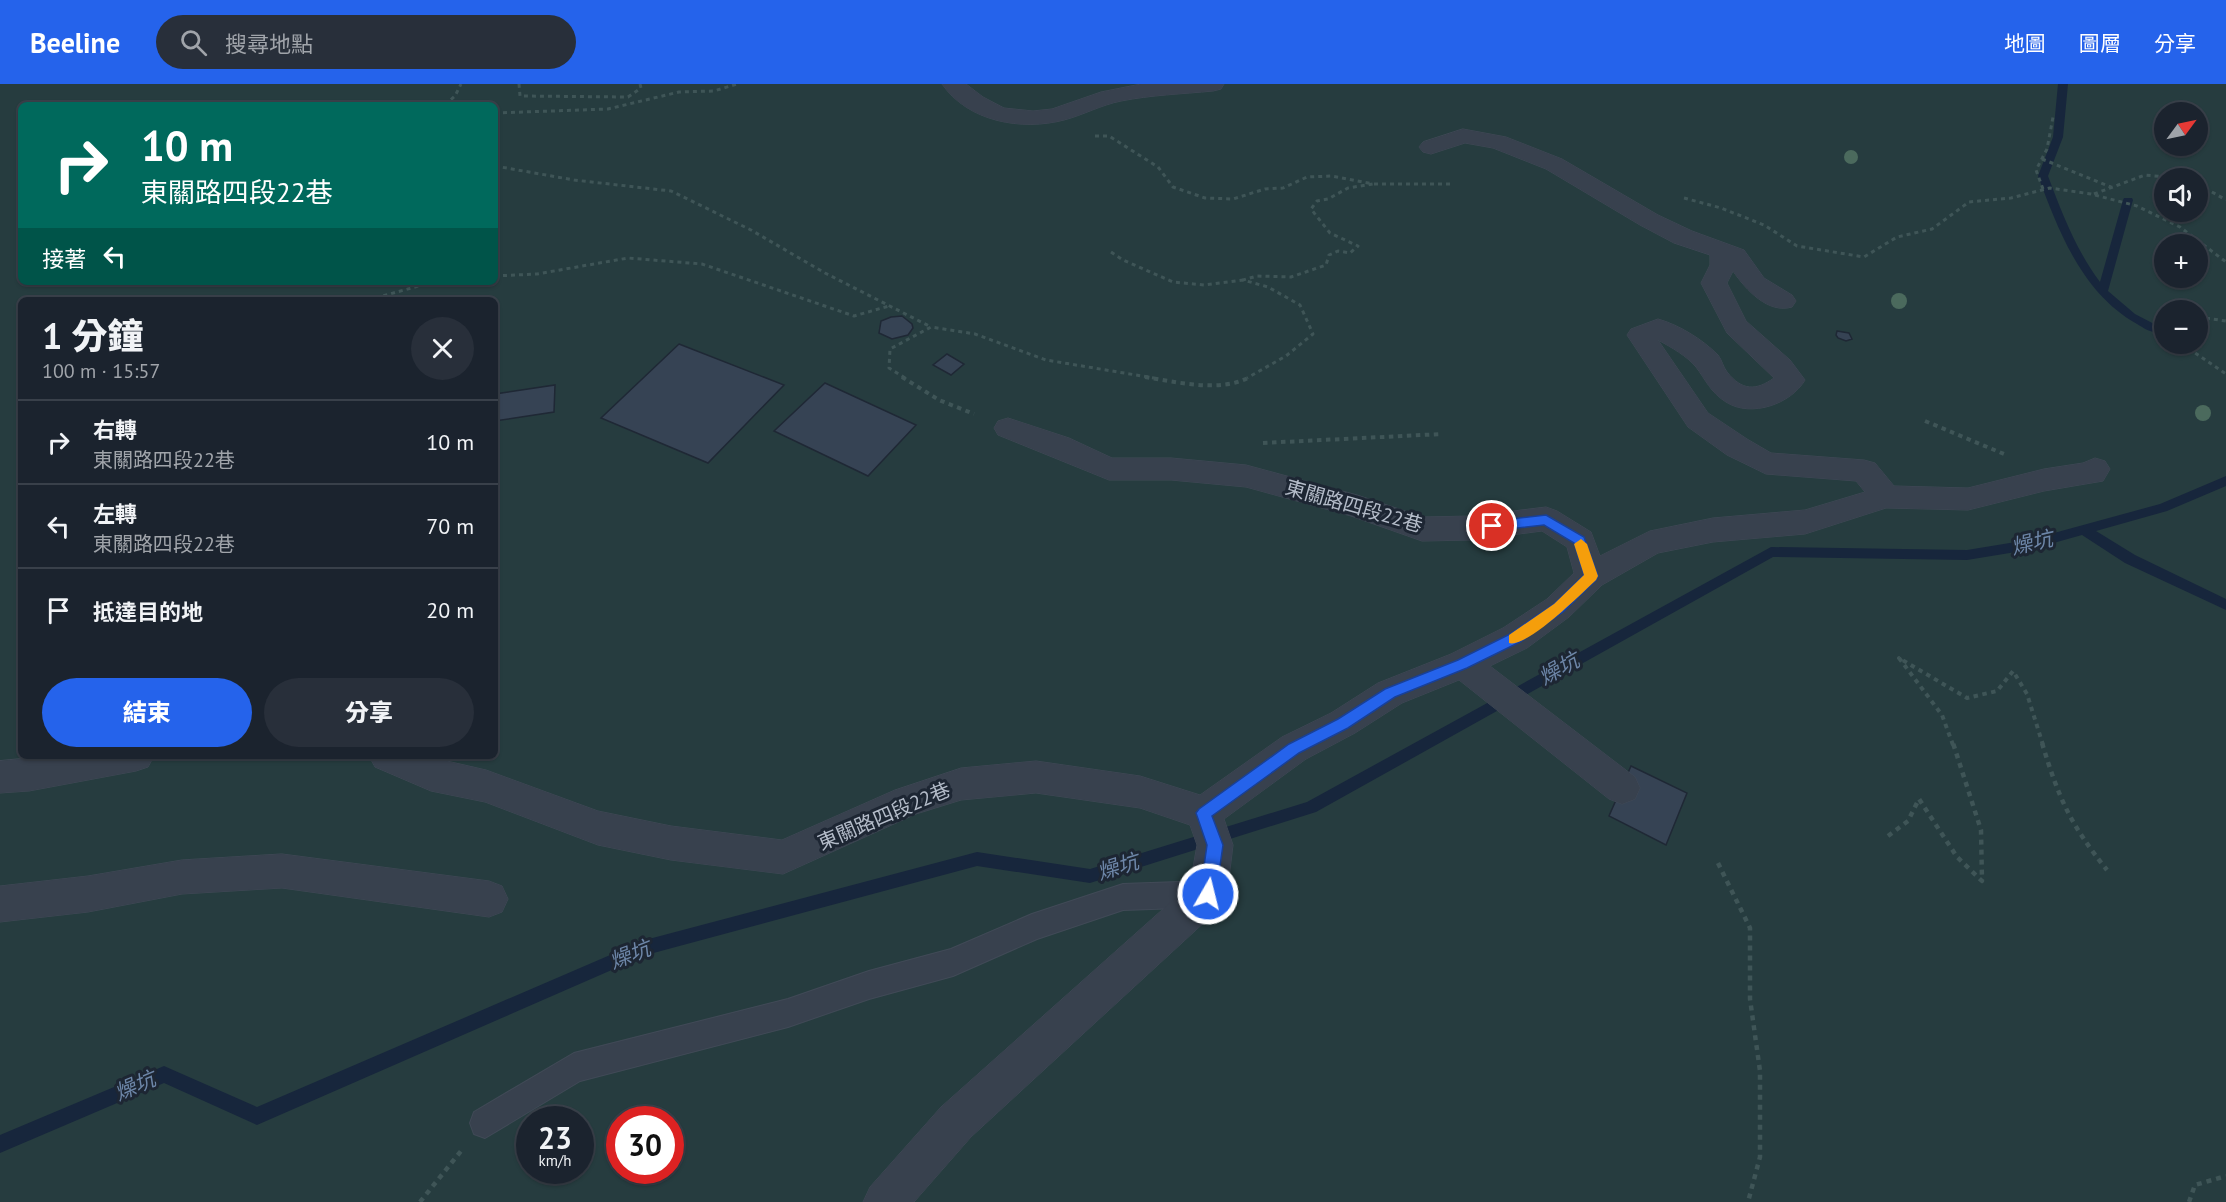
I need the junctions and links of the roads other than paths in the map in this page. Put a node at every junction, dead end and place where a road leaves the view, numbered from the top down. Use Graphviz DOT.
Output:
graph roads {
  1 [pos="953,84"];
  2 [pos="1213,84"];
  3 [pos="1431,147"];
  4 [pos="1723,251"];
  5 [pos="1783,301"];
  6 [pos="1008,428"];
  7 [pos="2095,469"];
  8 [pos="1886,497"];
  9 [pos="1591,576"];
  10 [pos="1462,664"];
  11 [pos="119,759"];
  12 [pos="394,759"];
  13 [pos="0,777"];
  14 [pos="1622,788"];
  15 [pos="1204,813"];
  16 [pos="1208,894"];
  17 [pos="489,899"];
  18 [pos="0,904"];
  19 [pos="485,1123"];
  20 [pos="885,1202"];
  1 -- 2 [label="street"];
  3 -- 4 [label="street"];
  4 -- 5 [label="street"];
  4 -- 8 [label="street"];
  6 -- 9 [label="street, 東關路四段22巷"];
  7 -- 8 [label="street"];
  8 -- 9 [label="street"];
  9 -- 10 [label="street"];
  10 -- 14 [label="street"];
  10 -- 15 [label="street"];
  11 -- 13 [label="street"];
  12 -- 15 [label="street, 東關路四段22巷"];
  15 -- 16 [label="street"];
  16 -- 19 [label="lane"];
  16 -- 20 [label="street"];
  17 -- 18 [label="street"];
}
